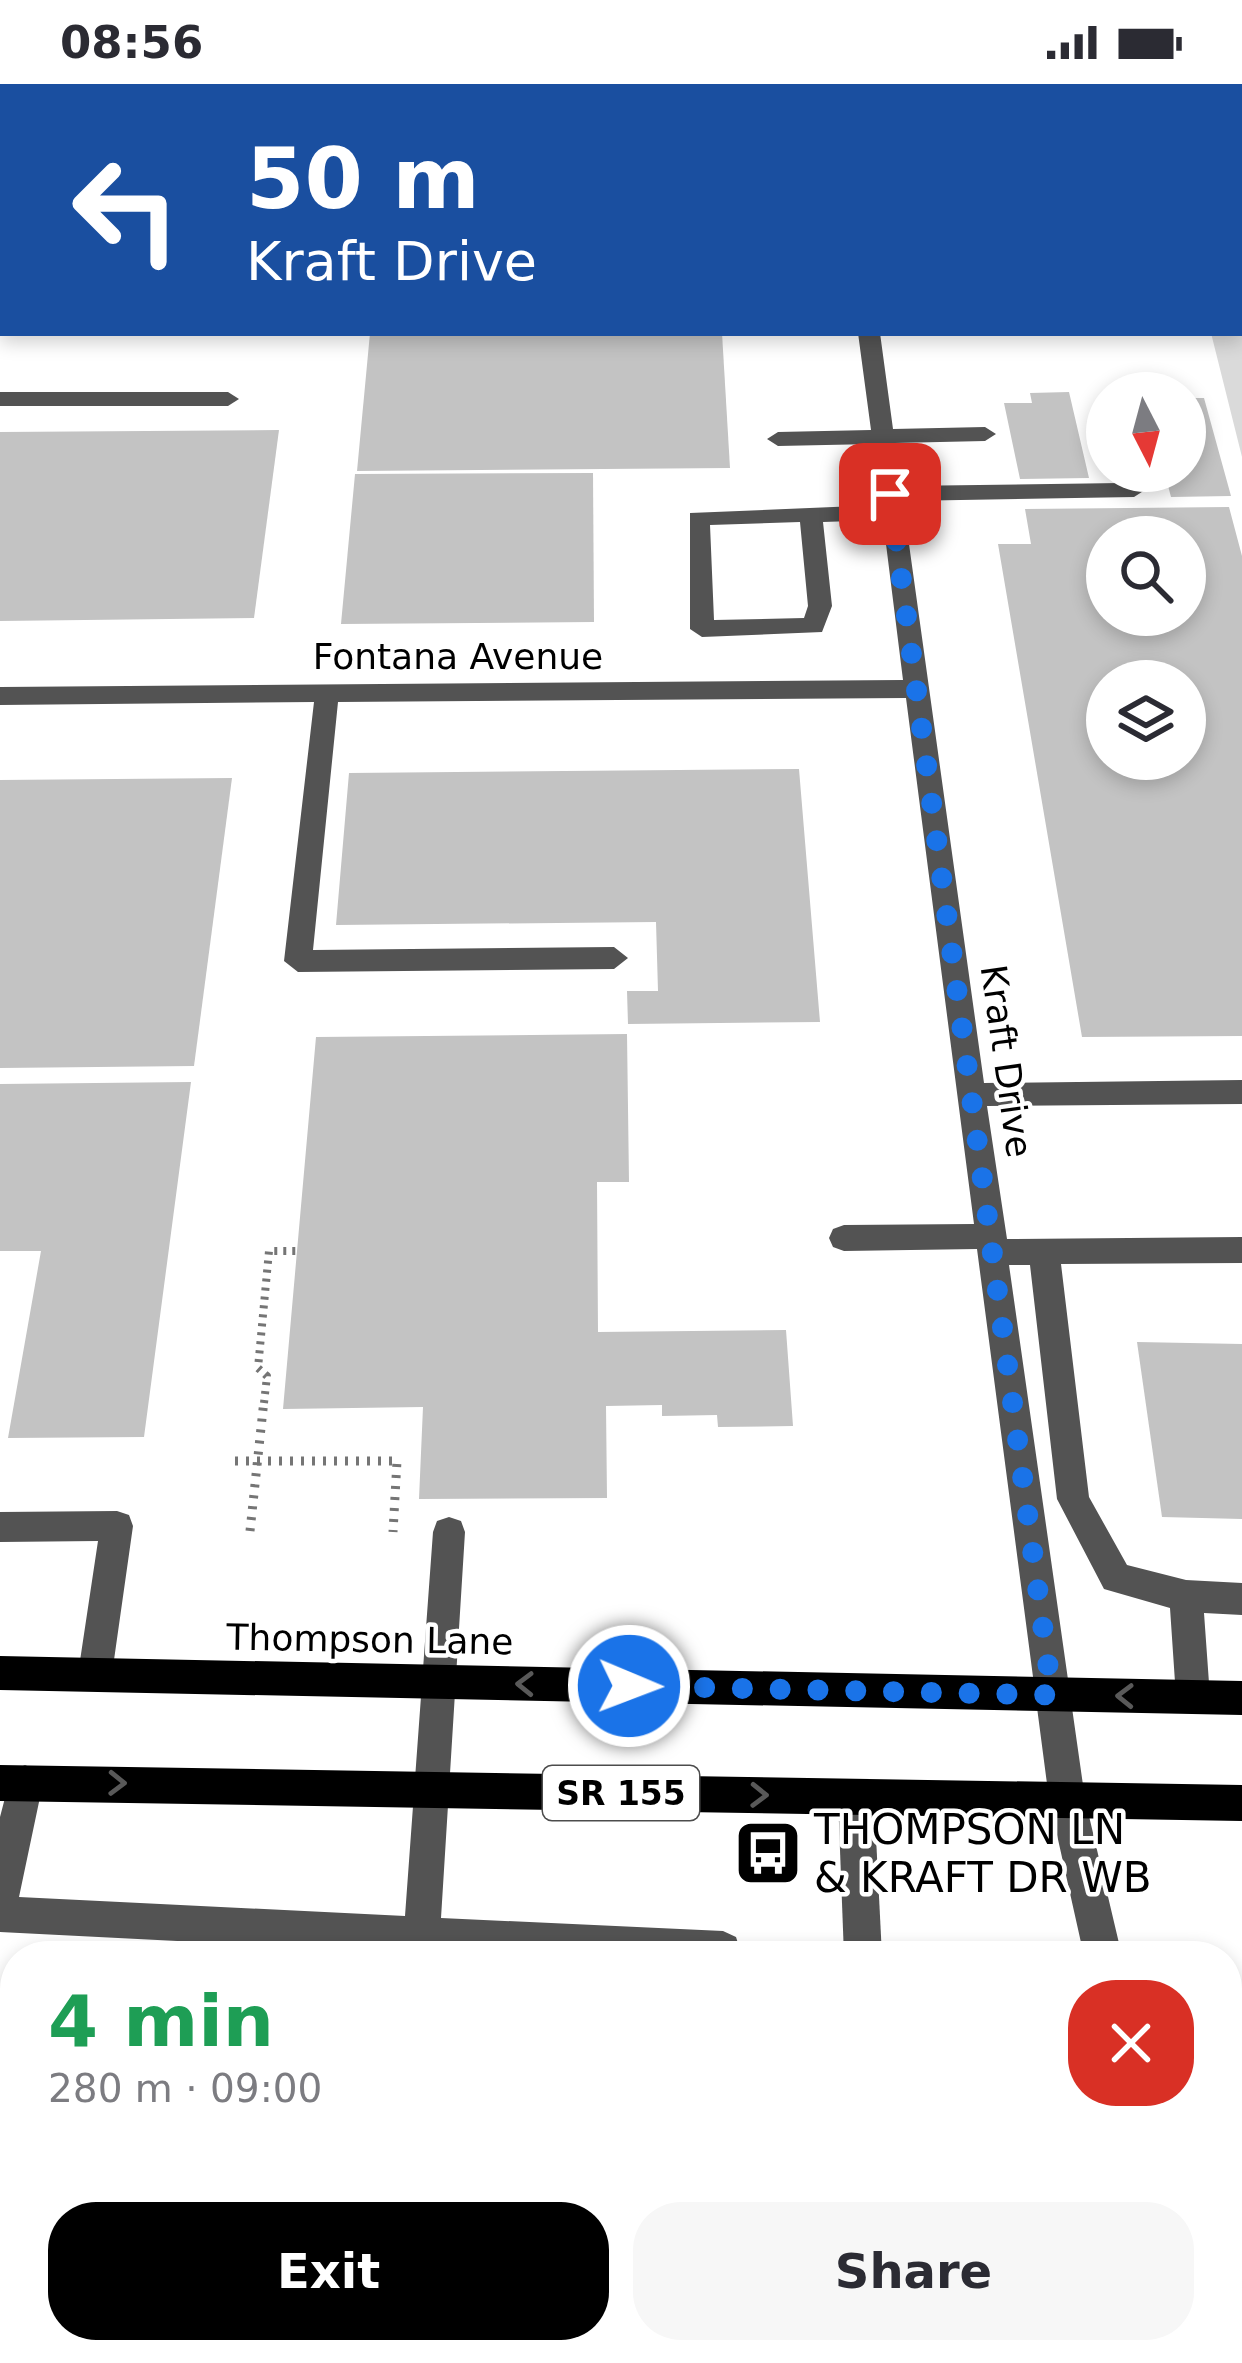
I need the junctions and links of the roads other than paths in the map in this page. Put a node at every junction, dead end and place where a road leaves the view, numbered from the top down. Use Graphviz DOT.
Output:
graph roads {
  1 [pos="869,336"];
  2 [pos="0,399"];
  3 [pos="229,399"];
  4 [pos="985,434"];
  5 [pos="883,437"];
  6 [pos="778,440"];
  7 [pos="1097,492"];
  8 [pos="892,503"];
  9 [pos="811,515"];
  10 [pos="917,689"];
  11 [pos="327,693"];
  12 [pos="0,696"];
  13 [pos="614,958"];
  14 [pos="1242,1092"];
  15 [pos="972,1095"];
  16 [pos="844,1238"];
  17 [pos="994,1244"];
  18 [pos="1242,1250"];
  19 [pos="1044,1252"];
  20 [pos="0,1527"];
  21 [pos="449,1532"];
  22 [pos="1186,1596"];
  23 [pos="1242,1599"];
  24 [pos="0,1673"];
  25 [pos="95,1674"];
  26 [pos="441,1682"];
  27 [pos="1052,1695"];
  28 [pos="1193,1697"];
  29 [pos="1242,1698"];
  30 [pos="13,1783"];
  31 [pos="435,1790"];
  32 [pos="856,1797"];
  33 [pos="1067,1799"];
  34 [pos="1242,1803"];
  35 [pos="0,1901"];
  36 [pos="0,1914"];
  37 [pos="422,1931"];
  38 [pos="580,1941"];
  39 [pos="862,1941"];
  40 [pos="1100,1941"];
  1 -- 5 [label="street, Kraft Drive"];
  2 -- 3 [label="street"];
  4 -- 5 [label="street"];
  5 -- 6 [label="street"];
  5 -- 8 [label="street, Kraft Drive"];
  7 -- 8 [label="street"];
  8 -- 9 [label="street"];
  8 -- 10 [label="street, Kraft Drive"];
  9 -- 9 [label="street"];
  10 -- 11 [label="street, Fontana Avenue"];
  10 -- 15 [label="street, Kraft Drive"];
  11 -- 12 [label="street, Fontana Avenue"];
  11 -- 13 [label="street"];
  14 -- 15 [label="street"];
  15 -- 17 [label="street, Kraft Drive"];
  16 -- 17 [label="street"];
  17 -- 19 [label="street"];
  17 -- 27 [label="street, Kraft Drive"];
  18 -- 19 [label="street"];
  19 -- 22 [label="street"];
  20 -- 25 [label="street"];
  21 -- 26 [label="street"];
  22 -- 23 [label="street"];
  22 -- 28 [label="street"];
  24 -- 25 [label="main road, Thompson Lane"];
  25 -- 26 [label="main road, Thompson Lane"];
  27 -- 26 [label="main road, Thompson Lane, one-way"];
  26 -- 31 [label="street"];
  28 -- 27 [label="main road, Thompson Lane, one-way"];
  27 -- 33 [label="street, Kraft Drive"];
  28 -- 29 [label="main road, Thompson Lane"];
  30 -- 31 [label="main road, SR 155, one-way"];
  30 -- 35 [label="street"];
  31 -- 32 [label="main road, SR 155, one-way"];
  31 -- 37 [label="street"];
  32 -- 33 [label="main road, SR 155"];
  32 -- 39 [label="street"];
  33 -- 34 [label="main road, SR 155"];
  33 -- 40 [label="street, Kraft Drive"];
  36 -- 37 [label="street"];
  37 -- 38 [label="street"];
}
